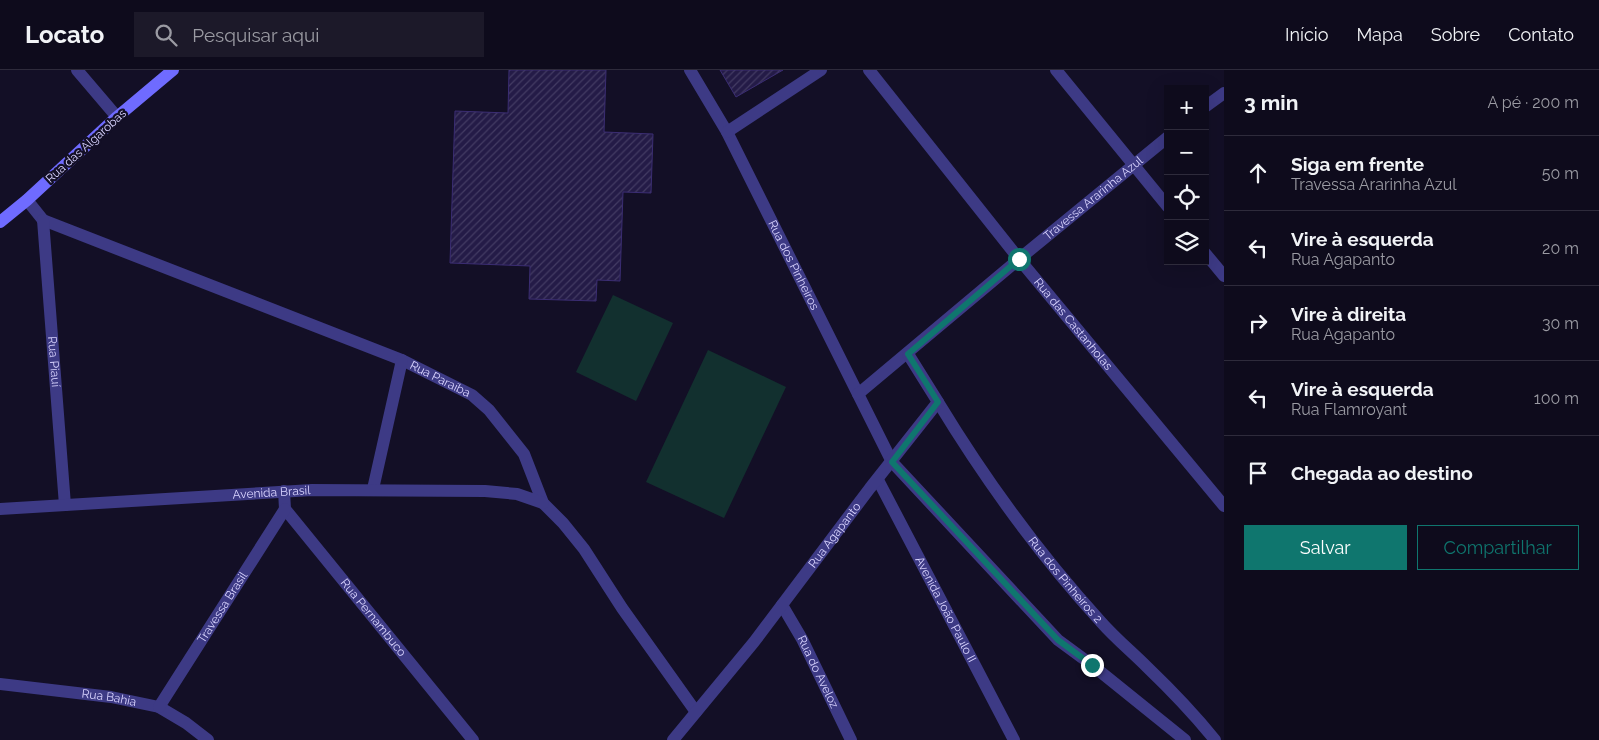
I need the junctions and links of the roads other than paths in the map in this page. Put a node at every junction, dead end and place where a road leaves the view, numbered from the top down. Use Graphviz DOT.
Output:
graph roads {
  1 [pos="77,70"];
  2 [pos="173,70"];
  3 [pos="690,70"];
  4 [pos="821,70"];
  5 [pos="869,70"];
  6 [pos="1056,70"];
  7 [pos="1224,92"];
  8 [pos="1209,105"];
  9 [pos="117,117"];
  10 [pos="727,132"];
  11 [pos="1164,140"];
  12 [pos="1133,165"];
  13 [pos="28,200"];
  14 [pos="1164,202"];
  15 [pos="43,220"];
  16 [pos="0,222"];
  17 [pos="1209,258"];
  18 [pos="1019,259"];
  19 [pos="1224,276"];
  20 [pos="908,354"];
  21 [pos="402,360"];
  22 [pos="858,394"];
  23 [pos="938,402"];
  24 [pos="892,462"];
  25 [pos="878,480"];
  26 [pos="373,490"];
  27 [pos="284,491"];
  28 [pos="543,503"];
  29 [pos="65,505"];
  30 [pos="1224,506"];
  31 [pos="0,509"];
  32 [pos="285,509"];
  33 [pos="782,605"];
  34 [pos="0,684"];
  35 [pos="159,707"];
  36 [pos="696,712"];
  37 [pos="208,740"];
  38 [pos="473,740"];
  39 [pos="674,740"];
  40 [pos="851,740"];
  41 [pos="1014,740"];
  42 [pos="1185,740"];
  43 [pos="1215,740"];
  1 -- 9 [label="street"];
  2 -- 9 [label="street, Rua das Algarobas"];
  3 -- 10 [label="street, Rua dos Pinheiros"];
  4 -- 10 [label="street"];
  5 -- 18 [label="street, Rua das Castanholas"];
  6 -- 12 [label="street"];
  7 -- 8 [label="street"];
  9 -- 13 [label="street, Rua das Algarobas"];
  10 -- 22 [label="street, Rua dos Pinheiros"];
  11 -- 12 [label="street, Travessa Ararinha Azul"];
  12 -- 14 [label="street"];
  12 -- 18 [label="street, Travessa Ararinha Azul"];
  13 -- 15 [label="street"];
  13 -- 16 [label="street, Rua das Algarobas"];
  15 -- 21 [label="street, Rua Paraíba"];
  15 -- 29 [label="street, Rua Piauí"];
  17 -- 19 [label="street"];
  18 -- 20 [label="street, Travessa Ararinha Azul"];
  18 -- 30 [label="street, Rua das Castanholas"];
  20 -- 22 [label="street, Travessa Ararinha Azul"];
  20 -- 23 [label="street"];
  21 -- 26 [label="street"];
  21 -- 28 [label="street, Rua Paraíba"];
  22 -- 24 [label="street, Rua dos Pinheiros"];
  23 -- 24 [label="street, Rua Agapanto"];
  23 -- 43 [label="street, Rua dos Pinheiros 2"];
  24 -- 25 [label="street, Rua Agapanto"];
  24 -- 42 [label="street, Rua dos Pinheiros"];
  25 -- 33 [label="street, Rua Agapanto"];
  25 -- 41 [label="street, Avenida João Paulo II"];
  26 -- 27 [label="street, Avenida Brasil"];
  26 -- 28 [label="street, Avenida Brasil"];
  27 -- 29 [label="street, Avenida Brasil"];
  27 -- 32 [label="street"];
  28 -- 36 [label="street, Rua Paraíba"];
  29 -- 31 [label="street, Avenida Brasil"];
  32 -- 35 [label="street, Travessa Brasil"];
  32 -- 38 [label="street, Rua Pernambuco"];
  33 -- 36 [label="street, Rua Agapanto"];
  33 -- 40 [label="street, Rua do Aveloz"];
  34 -- 35 [label="street, Rua Bahia"];
  35 -- 37 [label="street, Rua Bahia"];
  36 -- 39 [label="street, Rua Agapanto"];
}
